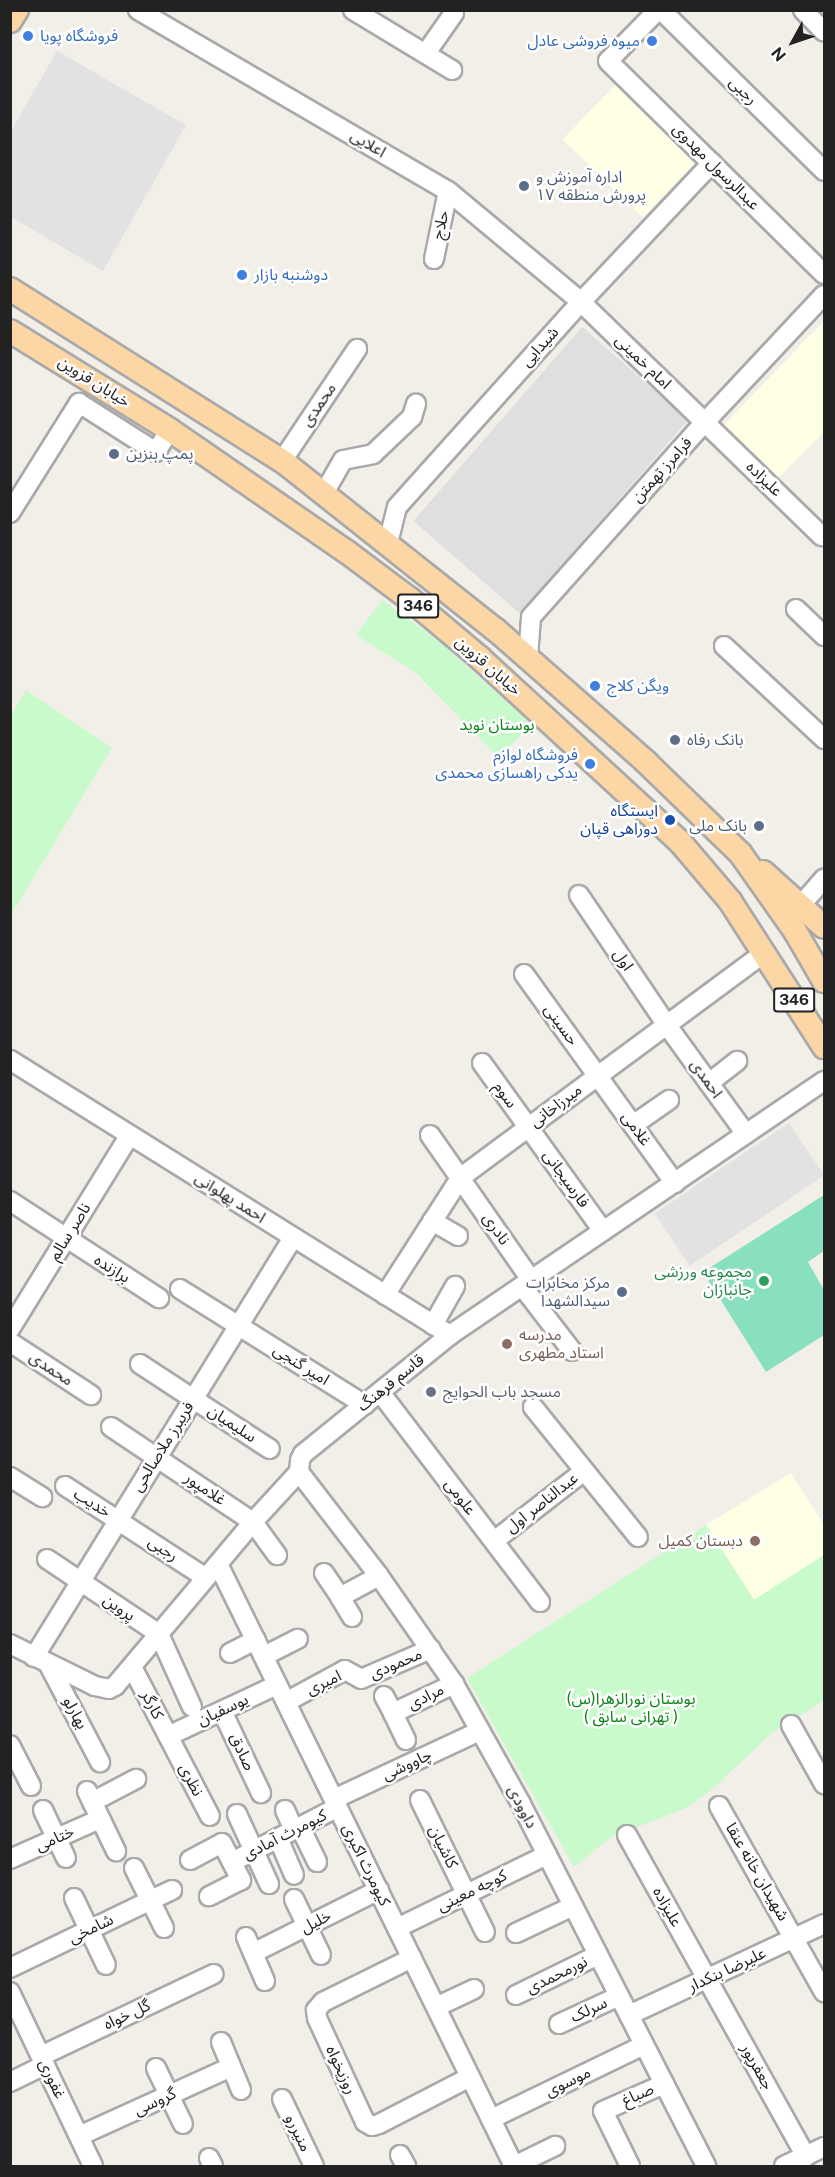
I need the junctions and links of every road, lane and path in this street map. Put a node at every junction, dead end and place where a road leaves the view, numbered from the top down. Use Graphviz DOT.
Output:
graph roads {
  1 [pos="17,10"];
  2 [pos="138,10"];
  3 [pos="353,10"];
  4 [pos="660,10"];
  5 [pos="803,10"];
  6 [pos="454,13"];
  7 [pos="10,21"];
  8 [pos="825,32"];
  9 [pos="426,54"];
  10 [pos="452,70"];
  11 [pos="712,163"];
  12 [pos="825,171"];
  13 [pos="448,191"];
  14 [pos="434,259"];
  15 [pos="825,274"];
  16 [pos="10,289"];
  17 [pos="825,295"];
  18 [pos="580,302"];
  19 [pos="10,332"];
  20 [pos="357,349"];
  21 [pos="416,404"];
  22 [pos="705,422"];
  23 [pos="171,430"];
  24 [pos="282,461"];
  25 [pos="324,494"];
  26 [pos="10,513"];
  27 [pos="822,536"];
  28 [pos="388,543"];
  29 [pos="796,609"];
  30 [pos="825,636"];
  31 [pos="724,646"];
  32 [pos="528,658"];
  33 [pos="825,739"];
  34 [pos="740,853"];
  35 [pos="825,879"];
  36 [pos="579,895"];
  37 [pos="801,904"];
  38 [pos="825,927"];
  39 [pos="795,931"];
  40 [pos="764,953"];
  41 [pos="825,953"];
  42 [pos="524,975"];
  43 [pos="825,981"];
  44 [pos="666,1024"];
  45 [pos="825,1047"];
  46 [pos="10,1060"];
  47 [pos="736,1061"];
  48 [pos="482,1063"];
  49 [pos="598,1075"];
  50 [pos="825,1081"];
  51 [pos="709,1083"];
  52 [pos="669,1100"];
  53 [pos="633,1125"];
  54 [pos="528,1127"];
  55 [pos="746,1134"];
  56 [pos="130,1135"];
  57 [pos="430,1135"];
  58 [pos="460,1178"];
  59 [pos="675,1183"];
  60 [pos="10,1201"];
  61 [pos="432,1221"];
  62 [pos="603,1231"];
  63 [pos="458,1236"];
  64 [pos="293,1237"];
  65 [pos="66,1239"];
  66 [pos="527,1283"];
  67 [pos="455,1286"];
  68 [pos="180,1288"];
  69 [pos="385,1295"];
  70 [pos="159,1298"];
  71 [pos="238,1325"];
  72 [pos="433,1325"];
  73 [pos="10,1329"];
  74 [pos="450,1335"];
  75 [pos="10,1342"];
  76 [pos="572,1351"];
  77 [pos="140,1364"];
  78 [pos="380,1392"];
  79 [pos="91,1395"];
  80 [pos="193,1399"];
  81 [pos="365,1405"];
  82 [pos="533,1407"];
  83 [pos="111,1427"];
  84 [pos="270,1449"];
  85 [pos="157,1457"];
  86 [pos="584,1472"];
  87 [pos="299,1473"];
  88 [pos="10,1477"];
  89 [pos="65,1486"];
  90 [pos="42,1497"];
  91 [pos="118,1520"];
  92 [pos="253,1522"];
  93 [pos="638,1538"];
  94 [pos="494,1541"];
  95 [pos="277,1555"];
  96 [pos="46,1559"];
  97 [pos="212,1571"];
  98 [pos="324,1573"];
  99 [pos="379,1576"];
  100 [pos="80,1582"];
  101 [pos="340,1597"];
  102 [pos="540,1602"];
  103 [pos="352,1617"];
  104 [pos="159,1634"];
  105 [pos="298,1639"];
  106 [pos="10,1644"];
  107 [pos="260,1648"];
  108 [pos="431,1649"];
  109 [pos="230,1653"];
  110 [pos="42,1661"];
  111 [pos="132,1667"];
  112 [pos="361,1679"];
  113 [pos="454,1684"];
  114 [pos="278,1685"];
  115 [pos="384,1696"];
  116 [pos="286,1702"];
  117 [pos="192,1707"];
  118 [pos="222,1711"];
  119 [pos="393,1713"];
  120 [pos="791,1725"];
  121 [pos="480,1731"];
  122 [pos="170,1739"];
  123 [pos="406,1740"];
  124 [pos="10,1745"];
  125 [pos="100,1762"];
  126 [pos="136,1779"];
  127 [pos="825,1784"];
  128 [pos="31,1786"];
  129 [pos="261,1793"];
  130 [pos="420,1800"];
  131 [pos="336,1803"];
  132 [pos="719,1806"];
  133 [pos="43,1810"];
  134 [pos="285,1810"];
  135 [pos="237,1814"];
  136 [pos="210,1816"];
  137 [pos="100,1819"];
  138 [pos="297,1828"];
  139 [pos="627,1835"];
  140 [pos="58,1838"];
  141 [pos="278,1838"];
  142 [pos="116,1851"];
  143 [pos="254,1851"];
  144 [pos="547,1855"];
  145 [pos="66,1858"];
  146 [pos="10,1859"];
  147 [pos="190,1860"];
  148 [pos="232,1862"];
  149 [pos="317,1862"];
  150 [pos="134,1868"];
  151 [pos="294,1875"];
  152 [pos="269,1884"];
  153 [pos="172,1890"];
  154 [pos="378,1890"];
  155 [pos="466,1894"];
  156 [pos="209,1896"];
  157 [pos="74,1898"];
  158 [pos="294,1899"];
  159 [pos="149,1901"];
  160 [pos="573,1906"];
  161 [pos="825,1924"];
  162 [pos="307,1926"];
  163 [pos="164,1928"];
  164 [pos="397,1928"];
  165 [pos="89,1930"];
  166 [pos="485,1932"];
  167 [pos="516,1933"];
  168 [pos="794,1939"];
  169 [pos="321,1955"];
  170 [pos="598,1955"];
  171 [pos="412,1958"];
  172 [pos="106,1965"];
  173 [pos="10,1968"];
  174 [pos="214,1974"];
  175 [pos="707,1978"];
  176 [pos="265,1982"];
  177 [pos="474,1989"];
  178 [pos="10,1992"];
  179 [pos="825,1992"];
  180 [pos="516,1995"];
  181 [pos="619,1996"];
  182 [pos="436,2007"];
  183 [pos="629,2015"];
  184 [pos="559,2024"];
  185 [pos="221,2042"];
  186 [pos="644,2045"];
  187 [pos="43,2060"];
  188 [pos="231,2067"];
  189 [pos="156,2068"];
  190 [pos="470,2077"];
  191 [pos="10,2082"];
  192 [pos="664,2084"];
  193 [pos="241,2090"];
  194 [pos="169,2095"];
  195 [pos="282,2099"];
  196 [pos="491,2120"];
  197 [pos="183,2124"];
  198 [pos="79,2136"];
  199 [pos="555,2146"];
  200 [pos="825,2147"];
  201 [pos="806,2156"];
  202 [pos="93,2166"];
  203 [pos="314,2166"];
  204 [pos="514,2166"];
  205 [pos="630,2166"];
  206 [pos="706,2166"];
  207 [pos="784,2166"];
  1 -- 7 [label="main road"];
  2 -- 13 [label="street, اعلایی"];
  3 -- 9 [label="street"];
  4 -- 11 [label="street, عبدالرسول مهدوی"];
  4 -- 12 [label="street, رجبی"];
  5 -- 8 [label="street"];
  6 -- 9 [label="street"];
  9 -- 10 [label="street"];
  11 -- 15 [label="street, عبدالرسول مهدوی"];
  11 -- 18 [label="street, شیدایی"];
  13 -- 14 [label="street, حلاج"];
  13 -- 18 [label="street, اعلایی"];
  16 -- 24 [label="main road, خیابان قزوین / 346"];
  17 -- 22 [label="street, فرامرز تهمتن"];
  18 -- 22 [label="street, امام خمینی"];
  18 -- 28 [label="street, شیدایی"];
  19 -- 23 [label="main road, خیابان قزوین / 346"];
  20 -- 24 [label="street, محمدی"];
  21 -- 25 [label="street"];
  22 -- 27 [label="street, علیزاده"];
  22 -- 32 [label="street, فرامرز تهمتن"];
  23 -- 26 [label="street"];
  23 -- 40 [label="main road, خیابان قزوین / 346"];
  24 -- 25 [label="main road, خیابان قزوین / 346"];
  25 -- 28 [label="main road, خیابان قزوین / 346"];
  28 -- 32 [label="main road, خیابان قزوین / 346"];
  29 -- 30 [label="street"];
  31 -- 33 [label="street"];
  32 -- 34 [label="main road, خیابان قزوین / 346"];
  34 -- 37 [label="main road"];
  34 -- 39 [label="main road, خیابان قزوین / 346"];
  35 -- 37 [label="street"];
  36 -- 44 [label="street, اول"];
  37 -- 38 [label="main road"];
  39 -- 40 [label="main road"];
  39 -- 41 [label="main road"];
  39 -- 43 [label="main road, خیابان قزوین / 346"];
  40 -- 44 [label="street, میرزاخانی"];
  40 -- 45 [label="main road, خیابان قزوین / 346"];
  42 -- 49 [label="street, حسینی"];
  44 -- 49 [label="street, میرزاخانی"];
  44 -- 51 [label="street, احمدی"];
  46 -- 56 [label="street, احمد پهلوانی"];
  47 -- 51 [label="street"];
  48 -- 54 [label="street, سوم"];
  49 -- 53 [label="street, غلامی"];
  49 -- 54 [label="street, میرزاخانی"];
  50 -- 55 [label="street, قاسم فرهنگ"];
  51 -- 55 [label="street, احمدی"];
  52 -- 53 [label="street"];
  53 -- 59 [label="street, غلامی"];
  54 -- 58 [label="street, میرزاخانی"];
  54 -- 62 [label="street, فارسیجانی"];
  55 -- 59 [label="street, قاسم فرهنگ"];
  56 -- 64 [label="street, احمد پهلوانی"];
  56 -- 65 [label="street, ناصر سالم"];
  57 -- 58 [label="street, نادری"];
  58 -- 61 [label="street, میرزاخانی"];
  58 -- 66 [label="street, نادری"];
  59 -- 62 [label="street, قاسم فرهنگ"];
  60 -- 65 [label="street, برازنده"];
  61 -- 63 [label="street"];
  61 -- 69 [label="street, میرزاخانی"];
  62 -- 66 [label="street, قاسم فرهنگ"];
  64 -- 69 [label="street, احمد پهلوانی"];
  64 -- 71 [label="street, فریبرز ملاصالحی"];
  65 -- 70 [label="street, برازنده"];
  65 -- 73 [label="street, ناصر سالم"];
  66 -- 74 [label="street, قاسم فرهنگ"];
  66 -- 76 [label="street, نادری"];
  67 -- 72 [label="street"];
  68 -- 71 [label="street"];
  69 -- 72 [label="street, احمد پهلوانی"];
  71 -- 80 [label="street, فریبرز ملاصالحی"];
  71 -- 81 [label="street, امیر گنجی"];
  72 -- 74 [label="street, احمد پهلوانی"];
  74 -- 78 [label="street, قاسم فرهنگ"];
  75 -- 79 [label="street, محمدی"];
  77 -- 80 [label="street, سلیمیان"];
  78 -- 81 [label="street, قاسم فرهنگ"];
  78 -- 94 [label="street, علومی"];
  80 -- 84 [label="street, سلیمیان"];
  80 -- 85 [label="street, فریبرز ملاصالحی"];
  81 -- 87 [label="street, قاسم فرهنگ"];
  82 -- 86 [label="street, عبدالناصر اول"];
  83 -- 85 [label="street, غلامپور"];
  85 -- 91 [label="street, فریبرز ملاصالحی"];
  85 -- 92 [label="street, غلامپور"];
  86 -- 93 [label="street"];
  86 -- 94 [label="street, عبدالناصر اول"];
  87 -- 92 [label="street, قاسم فرهنگ"];
  87 -- 99 [label="street, داوودی"];
  88 -- 90 [label="street"];
  89 -- 91 [label="street, خدیب"];
  91 -- 97 [label="street, رجبی"];
  91 -- 100 [label="street, فریبرز ملاصالحی"];
  92 -- 95 [label="street, غلامپور"];
  92 -- 97 [label="street, قاسم فرهنگ"];
  94 -- 102 [label="street, علومی"];
  96 -- 100 [label="street"];
  97 -- 104 [label="street, قاسم فرهنگ"];
  97 -- 107 [label="street, کیومرث اکبری"];
  98 -- 101 [label="street"];
  99 -- 101 [label="street"];
  99 -- 108 [label="street, داوودی"];
  100 -- 104 [label="street, پروین"];
  100 -- 110 [label="street, فریبرز ملاصالحی"];
  101 -- 103 [label="street"];
  104 -- 111 [label="street, قاسم فرهنگ"];
  104 -- 117 [label="street"];
  105 -- 107 [label="street"];
  106 -- 110 [label="street, قاسم فرهنگ"];
  107 -- 109 [label="street"];
  107 -- 114 [label="street, کیومرث اکبری"];
  108 -- 112 [label="street, محمودی"];
  108 -- 113 [label="street, داوودی"];
  110 -- 111 [label="street, قاسم فرهنگ"];
  110 -- 125 [label="street, بهارلو"];
  111 -- 122 [label="street, کارگر"];
  112 -- 116 [label="street, امیری"];
  113 -- 119 [label="street, مرادی"];
  113 -- 121 [label="street, داوودی"];
  114 -- 116 [label="street, کیومرث اکبری"];
  114 -- 118 [label="street, یوسفیان"];
  115 -- 119 [label="street"];
  116 -- 131 [label="street, کیومرث اکبری"];
  118 -- 122 [label="street, یوسفیان"];
  118 -- 129 [label="street, صادق"];
  119 -- 123 [label="street, مرادی"];
  120 -- 127 [label="street"];
  121 -- 131 [label="street, چاووشی"];
  121 -- 144 [label="street, داوودی"];
  122 -- 136 [label="street, نظری"];
  124 -- 128 [label="street"];
  126 -- 137 [label="street"];
  130 -- 155 [label="street, کاشیان"];
  131 -- 138 [label="street, کیومرث آمادی"];
  131 -- 154 [label="street, کیومرث اکبری"];
  132 -- 168 [label="street, شهیدان خانه‌ عنقا"];
  133 -- 140 [label="street"];
  134 -- 138 [label="street"];
  135 -- 143 [label="street"];
  137 -- 140 [label="street, ختامی"];
  137 -- 142 [label="street"];
  138 -- 141 [label="street, کیومرث آمادی"];
  138 -- 149 [label="street"];
  139 -- 175 [label="street, علیزاده"];
  140 -- 145 [label="street"];
  140 -- 146 [label="street, ختامی"];
  141 -- 143 [label="street, کیومرث آمادی"];
  141 -- 151 [label="street"];
  143 -- 148 [label="street, کیومرث آمادی"];
  143 -- 152 [label="street"];
  144 -- 155 [label="street, کوچه معینی"];
  144 -- 160 [label="street, داوودی"];
  147 -- 148 [label="street"];
  148 -- 156 [label="street"];
  150 -- 159 [label="street"];
  153 -- 159 [label="street, شامخی"];
  154 -- 162 [label="street, خلیل"];
  154 -- 164 [label="street, کیومرث اکبری"];
  155 -- 164 [label="street, کوچه معینی"];
  155 -- 166 [label="street"];
  157 -- 165 [label="street"];
  158 -- 162 [label="street"];
  159 -- 163 [label="street"];
  159 -- 165 [label="street, شامخی"];
  160 -- 167 [label="street"];
  160 -- 170 [label="street, داوودی"];
  161 -- 168 [label="street, علیرضا بنکدار"];
  162 -- 169 [label="street"];
  162 -- 176 [label="street, خلیل"];
  164 -- 171 [label="street, کیومرث اکبری"];
  165 -- 172 [label="street"];
  165 -- 173 [label="street, شامخی"];
  168 -- 175 [label="street, علیرضا بنکدار"];
  168 -- 179 [label="street"];
  170 -- 180 [label="street, نورمحمدی"];
  170 -- 181 [label="street, داوودی"];
  171 -- 182 [label="street, کیومرث اکبری"];
  171 -- 190 [label="street, روزیخواه"];
  174 -- 187 [label="street, گل خواه"];
  175 -- 183 [label="street, علیرضا بنکدار"];
  175 -- 201 [label="street, جعفرپور"];
  177 -- 182 [label="street"];
  178 -- 187 [label="street, غفوری"];
  181 -- 183 [label="street, داوودی"];
  181 -- 184 [label="street, سرلک"];
  182 -- 190 [label="street, کیومرث اکبری"];
  183 -- 186 [label="street, داوودی"];
  185 -- 188 [label="street"];
  186 -- 192 [label="street, داوودی"];
  186 -- 196 [label="street, موسوی"];
  187 -- 191 [label="street, گل خواه"];
  187 -- 198 [label="street, غفوری"];
  188 -- 193 [label="street"];
  188 -- 194 [label="street, گروسی"];
  189 -- 194 [label="street"];
  190 -- 196 [label="street, کیومرث اکبری"];
  192 -- 205 [label="street, صباغ"];
  192 -- 206 [label="street, داوودی"];
  194 -- 197 [label="street"];
  194 -- 198 [label="street, گروسی"];
  195 -- 203 [label="street, منیررو"];
  196 -- 204 [label="street, کیومرث اکبری"];
  198 -- 202 [label="street, غفوری"];
  199 -- 204 [label="street"];
  200 -- 201 [label="street"];
  201 -- 207 [label="street"];
}
